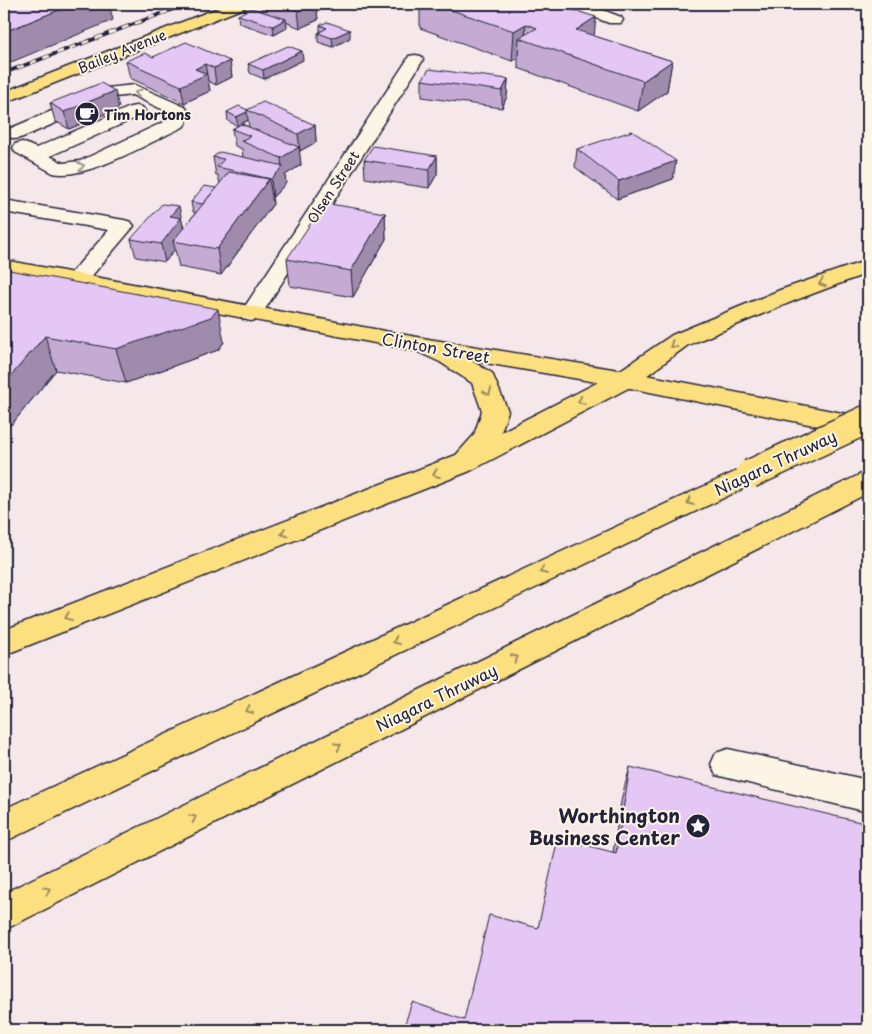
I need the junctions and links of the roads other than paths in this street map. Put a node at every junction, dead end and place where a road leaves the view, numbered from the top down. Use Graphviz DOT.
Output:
graph roads {
  1 [pos="241,4"];
  2 [pos="573,4"];
  3 [pos="615,20"];
  4 [pos="415,60"];
  5 [pos="4,98"];
  6 [pos="136,111"];
  7 [pos="19,140"];
  8 [pos="4,156"];
  9 [pos="4,206"];
  10 [pos="4,266"];
  11 [pos="868,266"];
  12 [pos="76,280"];
  13 [pos="251,314"];
  14 [pos="422,345"];
  15 [pos="625,379"];
  16 [pos="868,419"];
  17 [pos="868,427"];
  18 [pos="461,464"];
  19 [pos="868,482"];
  20 [pos="4,643"];
  21 [pos="728,764"];
  22 [pos="868,796"];
  23 [pos="4,826"];
  24 [pos="4,912"];
  1 -- 5 [label="main road, Bailey Avenue"];
  2 -- 3 [label="street"];
  4 -- 13 [label="street, Olsen Street"];
  6 -- 7 [label="street"];
  7 -- 7 [label="street, one-way"];
  7 -- 8 [label="street"];
  9 -- 12 [label="street"];
  10 -- 12 [label="main road, Clinton Street"];
  11 -- 15 [label="main road, one-way"];
  12 -- 13 [label="main road, Clinton Street"];
  13 -- 14 [label="main road, Clinton Street"];
  14 -- 15 [label="main road, Clinton Street"];
  14 -- 18 [label="main road, one-way"];
  15 -- 17 [label="main road, Clinton Street"];
  15 -- 18 [label="main road, one-way"];
  16 -- 23 [label="main road, Niagara Thruway, one-way, bridge"];
  18 -- 20 [label="main road, one-way"];
  24 -- 19 [label="main road, Niagara Thruway, one-way"];
  21 -- 22 [label="street"];
}
